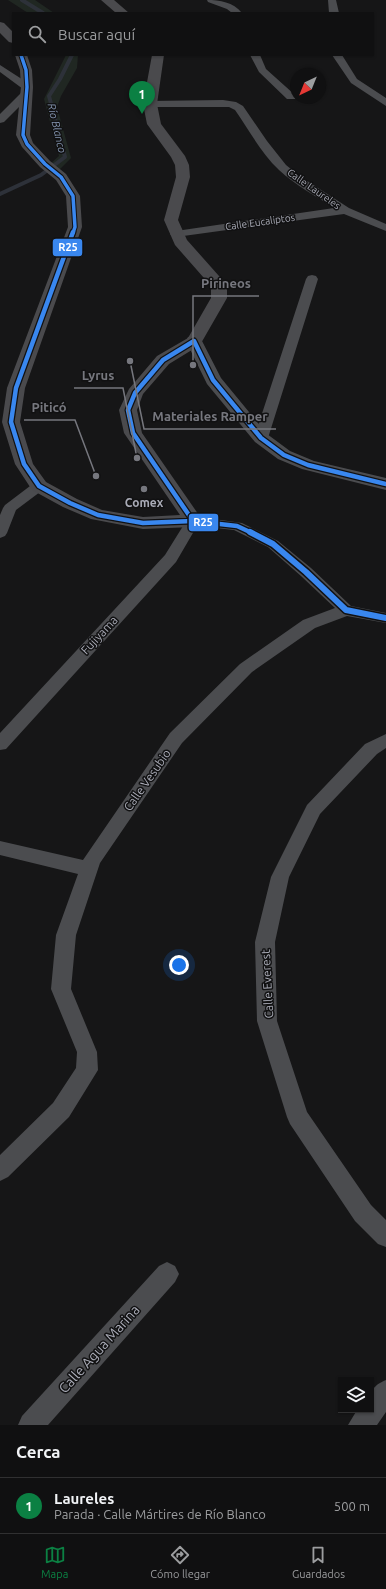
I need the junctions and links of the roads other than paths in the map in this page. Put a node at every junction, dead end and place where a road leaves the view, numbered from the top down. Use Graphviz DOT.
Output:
graph roads {
  1 [pos="107,0"];
  2 [pos="211,0"];
  3 [pos="332,0"];
  4 [pos="122,12"];
  5 [pos="236,12"];
  6 [pos="334,12"];
  7 [pos="0,26"];
  8 [pos="12,38"];
  9 [pos="21,56"];
  10 [pos="158,56"];
  11 [pos="255,56"];
  12 [pos="337,56"];
  13 [pos="0,68"];
  14 [pos="27,90"];
  15 [pos="290,96"];
  16 [pos="386,103"];
  17 [pos="150,104"];
  18 [pos="0,120"];
  19 [pos="345,210"];
  20 [pos="386,228"];
  21 [pos="176,234"];
  22 [pos="312,279"];
  23 [pos="194,341"];
  24 [pos="261,438"];
  25 [pos="386,484"];
  26 [pos="38,486"];
  27 [pos="193,521"];
  28 [pos="0,533"];
  29 [pos="346,610"];
  30 [pos="386,618"];
  31 [pos="386,740"];
  32 [pos="0,744"];
  33 [pos="0,848"];
  34 [pos="88,869"];
  35 [pos="0,1170"];
  36 [pos="386,1236"];
  37 [pos="167,1274"];
  38 [pos="386,1392"];
  39 [pos="31,1425"];
  40 [pos="361,1425"];
  1 -- 4 [label="main road"];
  2 -- 5 [label="street"];
  3 -- 6 [label="street"];
  7 -- 8 [label="main road"];
  9 -- 14 [label="main road"];
  10 -- 17 [label="main road"];
  11 -- 15 [label="street"];
  12 -- 16 [label="street"];
  13 -- 14 [label="street"];
  14 -- 18 [label="street"];
  14 -- 26 [label="main road"];
  17 -- 19 [label="street, Calle Laureles"];
  17 -- 21 [label="main road"];
  19 -- 20 [label="street, Calle Laureles"];
  19 -- 21 [label="street, Calle Eucaliptos"];
  21 -- 23 [label="main road"];
  22 -- 24 [label="street"];
  23 -- 24 [label="street"];
  23 -- 27 [label="main road"];
  24 -- 25 [label="street"];
  26 -- 27 [label="main road"];
  26 -- 28 [label="street"];
  27 -- 29 [label="street"];
  27 -- 32 [label="street, Fujiyama"];
  29 -- 30 [label="street"];
  29 -- 34 [label="street, Calle Vesubio"];
  31 -- 36 [label="street, Calle Everest"];
  33 -- 34 [label="street"];
  34 -- 35 [label="street, Calle Vesubio"];
  37 -- 39 [label="street, Calle Agua Marina"];
  38 -- 40 [label="street"];
}
